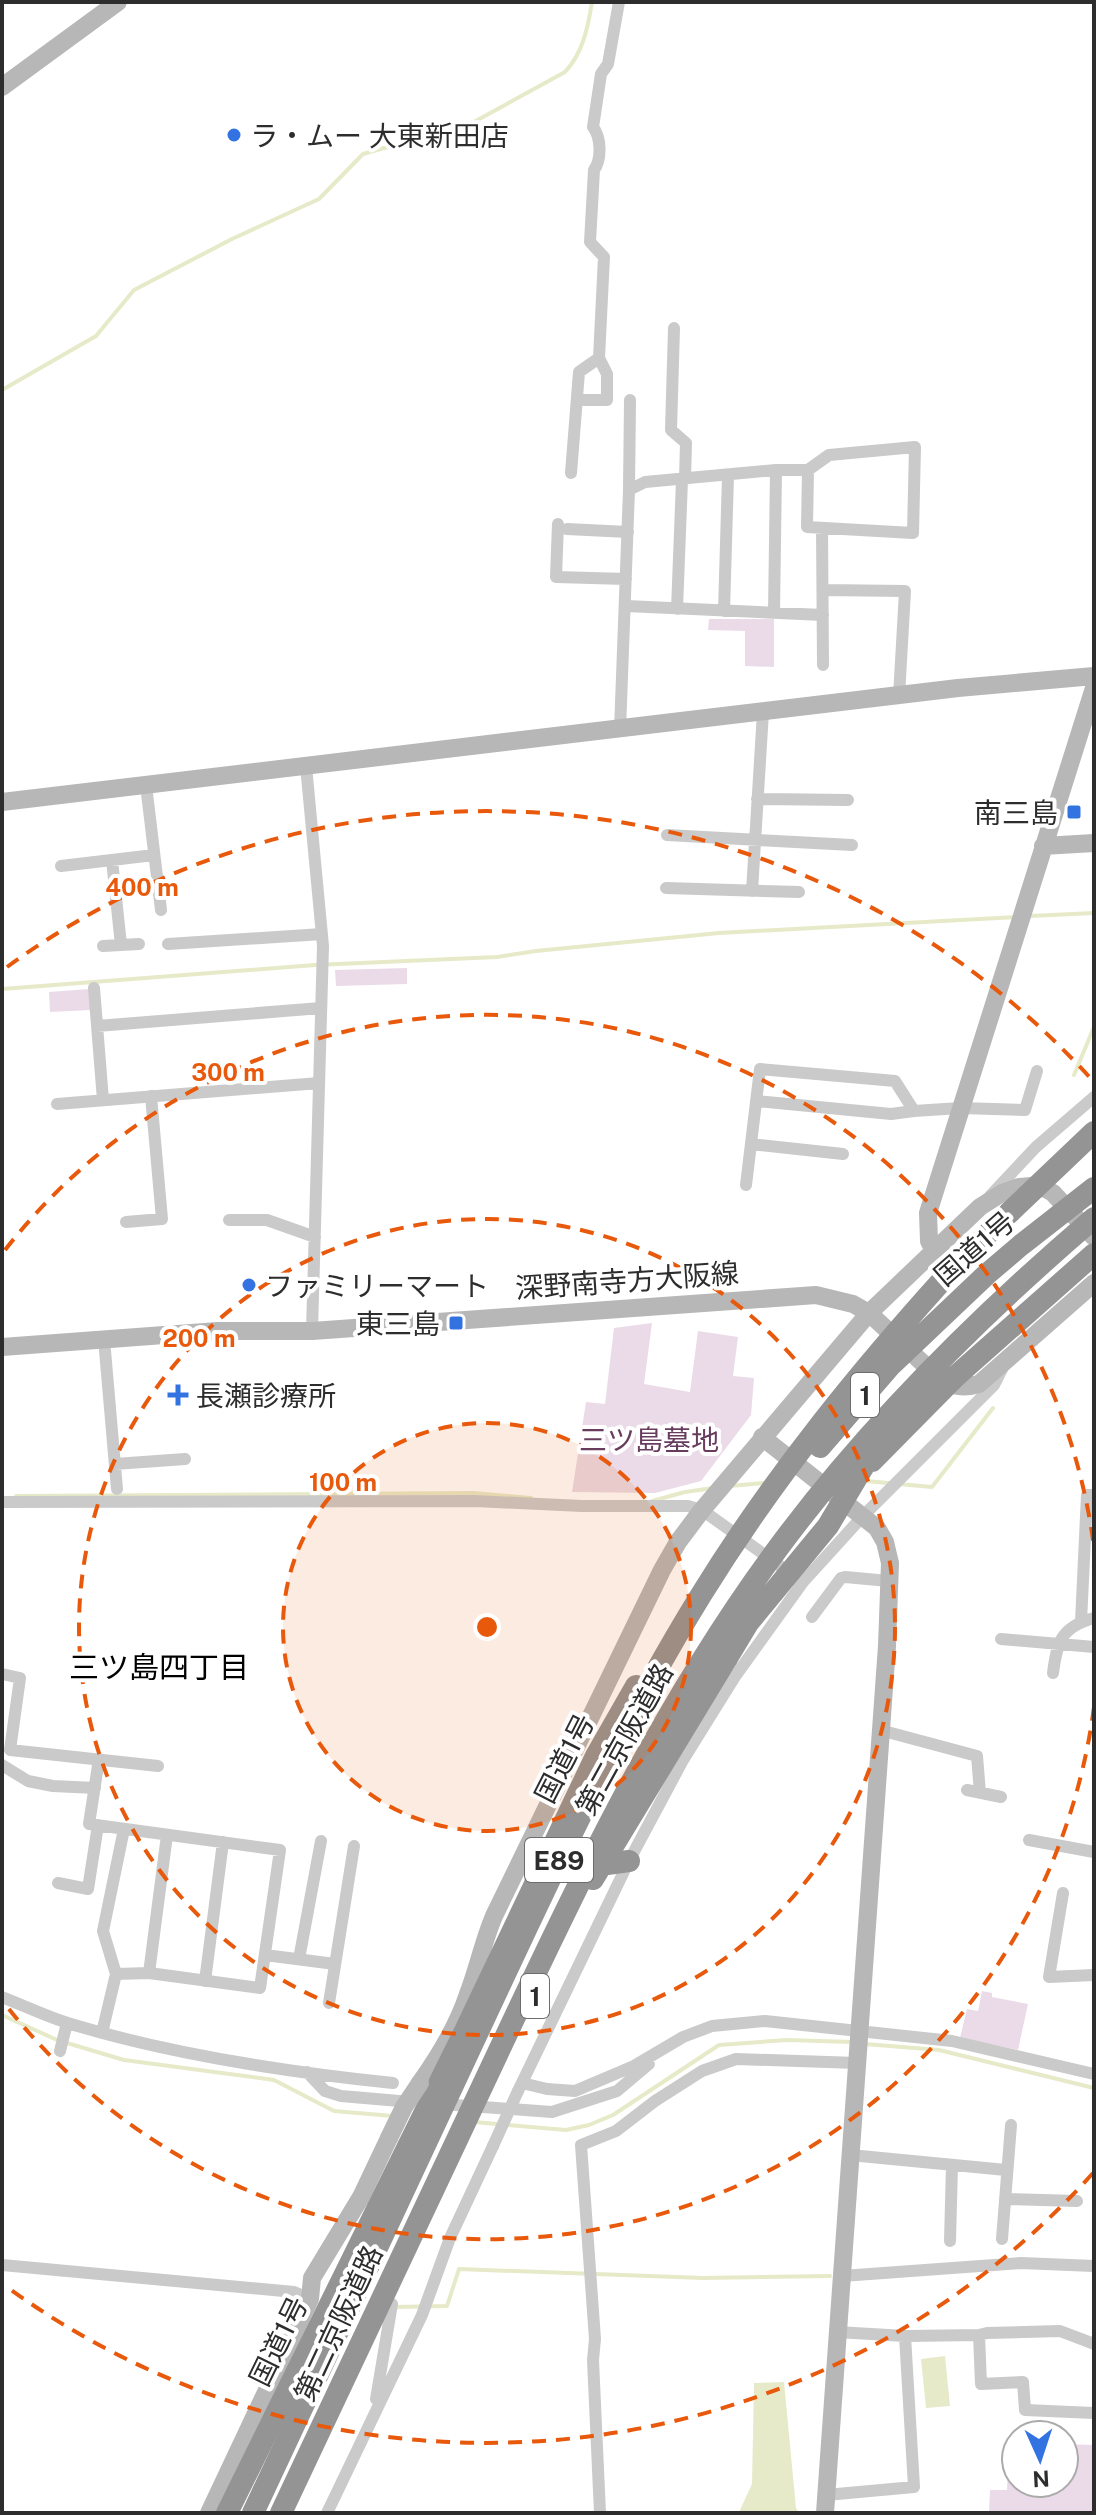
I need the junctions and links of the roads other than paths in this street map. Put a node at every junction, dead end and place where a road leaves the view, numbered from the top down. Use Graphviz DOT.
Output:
graph roads {
  1 [pos="619,2"];
  2 [pos="109,5"];
  3 [pos="2,87"];
  4 [pos="674,328"];
  5 [pos="599,358"];
  6 [pos="577,400"];
  7 [pos="630,400"];
  8 [pos="776,470"];
  9 [pos="808,470"];
  10 [pos="571,473"];
  11 [pos="728,476"];
  12 [pos="684,480"];
  13 [pos="629,490"];
  14 [pos="822,528"];
  15 [pos="628,532"];
  16 [pos="626,579"];
  17 [pos="823,590"];
  18 [pos="626,606"];
  19 [pos="677,609"];
  20 [pos="724,611"];
  21 [pos="774,613"];
  22 [pos="823,615"];
  23 [pos="823,665"];
  24 [pos="1094,676"];
  25 [pos="1094,688"];
  26 [pos="899,696"];
  27 [pos="763,712"];
  28 [pos="620,730"];
  29 [pos="306,766"];
  30 [pos="146,785"];
  31 [pos="757,799"];
  32 [pos="848,800"];
  33 [pos="2,802"];
  34 [pos="667,835"];
  35 [pos="754,840"];
  36 [pos="1094,843"];
  37 [pos="852,845"];
  38 [pos="1043,846"];
  39 [pos="154,855"];
  40 [pos="112,860"];
  41 [pos="61,866"];
  42 [pos="666,888"];
  43 [pos="752,891"];
  44 [pos="799,892"];
  45 [pos="161,910"];
  46 [pos="322,934"];
  47 [pos="139,944"];
  48 [pos="168,944"];
  49 [pos="121,945"];
  50 [pos="103,946"];
  51 [pos="94,988"];
  52 [pos="321,1008"];
  53 [pos="97,1026"];
  54 [pos="1037,1071"];
  55 [pos="319,1083"];
  56 [pos="151,1096"];
  57 [pos="1094,1097"];
  58 [pos="103,1100"];
  59 [pos="756,1101"];
  60 [pos="57,1104"];
  61 [pos="960,1108"];
  62 [pos="914,1111"];
  63 [pos="1094,1132"];
  64 [pos="751,1144"];
  65 [pos="1094,1146"];
  66 [pos="843,1154"];
  67 [pos="746,1185"];
  68 [pos="1094,1188"];
  69 [pos="980,1207"];
  70 [pos="1010,1212"];
  71 [pos="1094,1216"];
  72 [pos="229,1220"];
  73 [pos="126,1222"];
  74 [pos="315,1237"];
  75 [pos="1094,1237"];
  76 [pos="934,1251"];
  77 [pos="1094,1254"];
  78 [pos="1094,1283"];
  79 [pos="869,1313"];
  80 [pos="312,1331"];
  81 [pos="104,1339"];
  82 [pos="2,1347"];
  83 [pos="1006,1361"];
  84 [pos="762,1437"];
  85 [pos="185,1459"];
  86 [pos="115,1464"];
  87 [pos="803,1470"];
  88 [pos="117,1489"];
  89 [pos="1094,1495"];
  90 [pos="2,1502"];
  91 [pos="842,1502"];
  92 [pos="702,1510"];
  93 [pos="862,1517"];
  94 [pos="741,1538"];
  95 [pos="796,1578"];
  96 [pos="889,1581"];
  97 [pos="812,1617"];
  98 [pos="1088,1620"];
  99 [pos="1001,1639"];
  100 [pos="1057,1644"];
  101 [pos="1094,1647"];
  102 [pos="1053,1673"];
  103 [pos="2,1674"];
  104 [pos="671,1711"];
  105 [pos="880,1730"];
  106 [pos="99,1759"];
  107 [pos="2,1765"];
  108 [pos="158,1766"];
  109 [pos="95,1788"];
  110 [pos="1001,1797"];
  111 [pos="98,1825"];
  112 [pos="124,1829"];
  113 [pos="167,1835"];
  114 [pos="533,1838"];
  115 [pos="1029,1840"];
  116 [pos="321,1841"];
  117 [pos="223,1842"];
  118 [pos="354,1846"];
  119 [pos="1094,1852"];
  120 [pos="629,1861"];
  121 [pos="600,1865"];
  122 [pos="58,1883"];
  123 [pos="1063,1893"];
  124 [pos="526,1902"];
  125 [pos="265,1955"];
  126 [pos="299,1959"];
  127 [pos="335,1964"];
  128 [pos="149,1973"];
  129 [pos="116,1974"];
  130 [pos="1094,1975"];
  131 [pos="205,1981"];
  132 [pos="2,1997"];
  133 [pos="329,2003"];
  134 [pos="67,2023"];
  135 [pos="102,2033"];
  136 [pos="683,2037"];
  137 [pos="858,2045"];
  138 [pos="60,2051"];
  139 [pos="307,2072"];
  140 [pos="1094,2074"];
  141 [pos="393,2083"];
  142 [pos="520,2087"];
  143 [pos="423,2106"];
  144 [pos="476,2117"];
  145 [pos="1011,2125"];
  146 [pos="850,2155"];
  147 [pos="952,2165"];
  148 [pos="1006,2170"];
  149 [pos="1005,2199"];
  150 [pos="1077,2201"];
  151 [pos="1002,2239"];
  152 [pos="950,2241"];
  153 [pos="2,2265"];
  154 [pos="1094,2266"];
  155 [pos="842,2276"];
  156 [pos="339,2285"];
  157 [pos="310,2296"];
  158 [pos="392,2304"];
  159 [pos="837,2332"];
  160 [pos="979,2335"];
  161 [pos="905,2336"];
  162 [pos="1094,2344"];
  163 [pos="1094,2413"];
  164 [pos="373,2416"];
  165 [pos="825,2504"];
  166 [pos="209,2513"];
  167 [pos="227,2513"];
  168 [pos="253,2513"];
  169 [pos="283,2513"];
  170 [pos="327,2513"];
  171 [pos="600,2513"];
  1 -- 5 [label="street"];
  2 -- 3 [label="street"];
  4 -- 12 [label="street"];
  5 -- 6 [label="street"];
  5 -- 6 [label="street"];
  6 -- 10 [label="street"];
  7 -- 13 [label="street"];
  8 -- 9 [label="street"];
  8 -- 11 [label="street"];
  8 -- 21 [label="street"];
  9 -- 14 [label="street"];
  9 -- 14 [label="street"];
  11 -- 12 [label="street"];
  11 -- 20 [label="street"];
  12 -- 13 [label="street"];
  12 -- 19 [label="street"];
  13 -- 15 [label="street"];
  14 -- 17 [label="street"];
  15 -- 16 [label="street"];
  15 -- 16 [label="street"];
  16 -- 18 [label="street"];
  17 -- 22 [label="street"];
  17 -- 26 [label="street"];
  18 -- 19 [label="street"];
  18 -- 28 [label="street"];
  19 -- 20 [label="street"];
  20 -- 21 [label="street"];
  21 -- 22 [label="street"];
  22 -- 23 [label="street"];
  24 -- 26 [label="street"];
  25 -- 38 [label="street"];
  26 -- 27 [label="street"];
  27 -- 28 [label="street"];
  27 -- 31 [label="street"];
  28 -- 29 [label="street"];
  29 -- 30 [label="street"];
  29 -- 46 [label="street"];
  30 -- 33 [label="street"];
  30 -- 39 [label="street"];
  31 -- 32 [label="street"];
  31 -- 35 [label="street"];
  34 -- 35 [label="street"];
  35 -- 37 [label="street"];
  35 -- 43 [label="street"];
  36 -- 38 [label="street"];
  38 -- 61 [label="street"];
  39 -- 40 [label="street"];
  39 -- 45 [label="street"];
  40 -- 41 [label="street"];
  40 -- 49 [label="street"];
  42 -- 43 [label="street"];
  43 -- 44 [label="street"];
  46 -- 48 [label="street"];
  46 -- 52 [label="street"];
  47 -- 49 [label="street"];
  49 -- 50 [label="street"];
  51 -- 53 [label="street"];
  52 -- 53 [label="street"];
  52 -- 55 [label="street"];
  53 -- 58 [label="street"];
  54 -- 61 [label="street"];
  55 -- 56 [label="street"];
  55 -- 74 [label="street"];
  56 -- 58 [label="street"];
  56 -- 73 [label="street"];
  57 -- 69 [label="street"];
  58 -- 60 [label="street"];
  59 -- 62 [label="street"];
  59 -- 62 [label="street"];
  59 -- 64 [label="street"];
  61 -- 62 [label="street"];
  61 -- 76 [label="street"];
  63 -- 70 [label="highway, bridge"];
  64 -- 66 [label="street"];
  64 -- 67 [label="street"];
  65 -- 70 [label="highway, E89, bridge"];
  68 -- 87 [label="highway, 国道1号 / 1, bridge"];
  69 -- 75 [label="street"];
  69 -- 76 [label="street"];
  70 -- 168 [label="highway, 第二京阪道路 / E89, bridge"];
  71 -- 91 [label="highway, 国道1号 / 1, bridge"];
  71 -- 104 [label="highway, 第二京阪道路 / E89, bridge"];
  72 -- 74 [label="street"];
  74 -- 80 [label="street"];
  76 -- 79 [label="street"];
  77 -- 104 [label="highway, bridge"];
  78 -- 83 [label="street, 深野南寺方大阪線"];
  79 -- 80 [label="street, 深野南寺方大阪線"];
  79 -- 83 [label="street, 深野南寺方大阪線"];
  79 -- 84 [label="street"];
  80 -- 81 [label="street, 深野南寺方大阪線"];
  81 -- 82 [label="street, 深野南寺方大阪線"];
  81 -- 86 [label="street"];
  83 -- 93 [label="street"];
  84 -- 87 [label="street"];
  84 -- 92 [label="street"];
  85 -- 86 [label="street"];
  86 -- 88 [label="street"];
  87 -- 91 [label="street"];
  87 -- 94 [label="highway, 国道1号 / 1, bridge"];
  89 -- 98 [label="street"];
  90 -- 92 [label="street"];
  91 -- 93 [label="street"];
  91 -- 95 [label="highway, 国道1号 / 1, bridge"];
  92 -- 94 [label="street"];
  92 -- 114 [label="street"];
  93 -- 95 [label="street"];
  93 -- 96 [label="street"];
  94 -- 95 [label="street"];
  94 -- 124 [label="highway, 国道1号 / 1, bridge"];
  95 -- 120 [label="street"];
  95 -- 121 [label="highway, 国道1号 / 1, bridge"];
  96 -- 97 [label="street"];
  96 -- 105 [label="street"];
  98 -- 100 [label="street"];
  99 -- 100 [label="street"];
  100 -- 101 [label="street"];
  100 -- 102 [label="street"];
  103 -- 106 [label="street"];
  104 -- 169 [label="highway, 第二京阪道路 / E89, bridge"];
  105 -- 110 [label="street"];
  105 -- 137 [label="street"];
  106 -- 108 [label="street"];
  106 -- 109 [label="street"];
  107 -- 109 [label="street"];
  109 -- 111 [label="street"];
  111 -- 112 [label="street"];
  111 -- 122 [label="street"];
  112 -- 113 [label="street"];
  112 -- 129 [label="street"];
  113 -- 117 [label="street"];
  113 -- 128 [label="street"];
  114 -- 124 [label="street"];
  114 -- 143 [label="street"];
  115 -- 119 [label="street"];
  116 -- 126 [label="street"];
  117 -- 125 [label="street"];
  117 -- 131 [label="street"];
  118 -- 127 [label="street"];
  120 -- 121 [label="highway"];
  120 -- 142 [label="street"];
  121 -- 144 [label="highway, 国道1号 / 1"];
  123 -- 130 [label="street"];
  124 -- 143 [label="highway, 国道1号 / 1"];
  125 -- 126 [label="street"];
  125 -- 131 [label="street"];
  126 -- 127 [label="street"];
  127 -- 133 [label="street"];
  128 -- 129 [label="street"];
  128 -- 131 [label="street"];
  129 -- 135 [label="street"];
  132 -- 134 [label="street"];
  134 -- 135 [label="street"];
  134 -- 138 [label="street"];
  135 -- 139 [label="street"];
  136 -- 137 [label="street"];
  136 -- 142 [label="street"];
  136 -- 144 [label="street"];
  137 -- 140 [label="street"];
  137 -- 146 [label="street"];
  137 -- 171 [label="street"];
  139 -- 141 [label="street"];
  139 -- 143 [label="street"];
  142 -- 164 [label="street, bridge"];
  143 -- 144 [label="street"];
  143 -- 156 [label="highway, 国道1号 / 1"];
  143 -- 157 [label="street, bridge"];
  144 -- 158 [label="highway, 国道1号 / 1"];
  145 -- 148 [label="street"];
  146 -- 147 [label="street"];
  146 -- 155 [label="street"];
  147 -- 148 [label="street"];
  147 -- 152 [label="street"];
  148 -- 149 [label="street"];
  149 -- 150 [label="street"];
  149 -- 151 [label="street"];
  153 -- 157 [label="street"];
  154 -- 155 [label="street"];
  155 -- 159 [label="street"];
  156 -- 157 [label="street"];
  156 -- 167 [label="highway, 国道1号 / 1"];
  157 -- 166 [label="street"];
  158 -- 164 [label="street"];
  158 -- 169 [label="highway, 国道1号 / 1"];
  159 -- 161 [label="street"];
  159 -- 165 [label="street"];
  160 -- 161 [label="street"];
  160 -- 162 [label="street"];
  160 -- 163 [label="street"];
  161 -- 165 [label="street"];
  164 -- 170 [label="street"];
}
